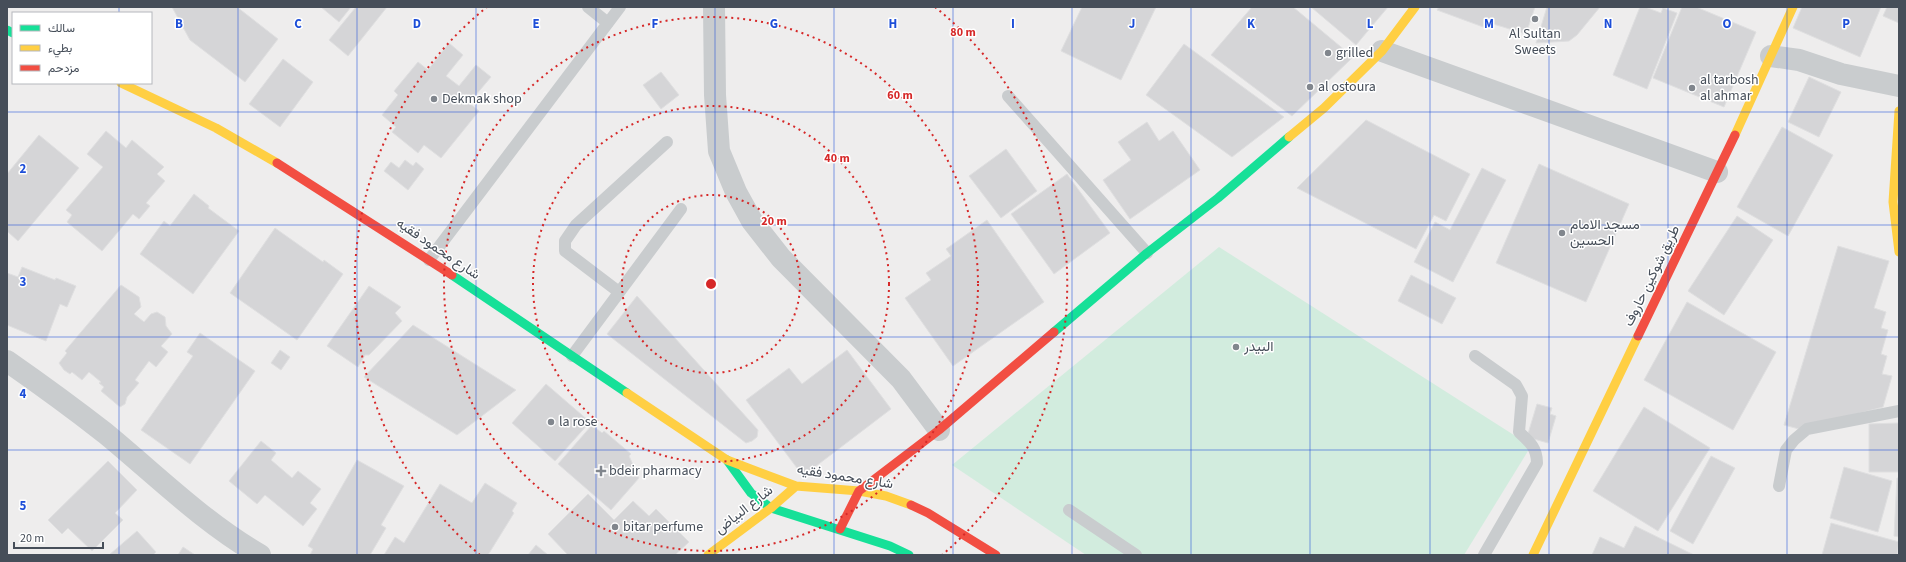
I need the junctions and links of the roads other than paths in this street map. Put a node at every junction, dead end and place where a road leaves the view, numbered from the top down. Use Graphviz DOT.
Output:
graph roads {
  1 [pos="588,7"];
  2 [pos="620,7"];
  3 [pos="714,7"];
  4 [pos="1415,7"];
  5 [pos="1793,7"];
  6 [pos="608,23"];
  7 [pos="1382,51"];
  8 [pos="1771,56"];
  9 [pos="122,84"];
  10 [pos="1899,86"];
  11 [pos="1008,96"];
  12 [pos="1899,111"];
  13 [pos="667,142"];
  14 [pos="1717,172"];
  15 [pos="681,209"];
  16 [pos="1899,252"];
  17 [pos="1147,253"];
  18 [pos="429,260"];
  19 [pos="619,292"];
  20 [pos="572,356"];
  21 [pos="1475,356"];
  22 [pos="7,361"];
  23 [pos="1899,411"];
  24 [pos="939,430"];
  25 [pos="727,460"];
  26 [pos="796,486"];
  27 [pos="1779,486"];
  28 [pos="859,491"];
  29 [pos="771,508"];
  30 [pos="1069,510"];
  31 [pos="840,530"];
  32 [pos="260,555"];
  33 [pos="708,555"];
  34 [pos="909,555"];
  35 [pos="996,555"];
  36 [pos="1136,555"];
  37 [pos="1484,555"];
  38 [pos="1533,555"];
  1 -- 6 [label="lane"];
  2 -- 6 [label="lane"];
  3 -- 24 [label="street"];
  4 -- 7 [label="main road"];
  5 -- 8 [label="main road, طريق شوكين حاروف"];
  6 -- 18 [label="lane"];
  7 -- 14 [label="street"];
  7 -- 17 [label="main road"];
  8 -- 10 [label="street"];
  8 -- 14 [label="main road, طريق شوكين حاروف"];
  9 -- 18 [label="main road, شارع محمود فقيه"];
  11 -- 17 [label="lane"];
  12 -- 16 [label="main road"];
  13 -- 19 [label="lane"];
  14 -- 38 [label="main road, طريق شوكين حاروف"];
  15 -- 19 [label="lane"];
  17 -- 24 [label="main road"];
  18 -- 20 [label="main road, شارع محمود فقيه"];
  19 -- 20 [label="lane"];
  20 -- 25 [label="main road, شارع محمود فقيه"];
  21 -- 37 [label="lane"];
  22 -- 32 [label="street"];
  23 -- 27 [label="lane"];
  24 -- 28 [label="main road"];
  25 -- 26 [label="main road, شارع محمود فقيه"];
  25 -- 29 [label="main road, شارع محمود فقيه"];
  26 -- 28 [label="main road, شارع محمود فقيه"];
  26 -- 29 [label="main road, شارع البياض"];
  28 -- 31 [label="main road"];
  28 -- 35 [label="main road, شارع محمود فقيه"];
  29 -- 31 [label="main road, شارع محمود فقيه"];
  29 -- 33 [label="main road, شارع البياض"];
  30 -- 36 [label="lane"];
  31 -- 34 [label="main road, شارع محمود فقيه"];
}
